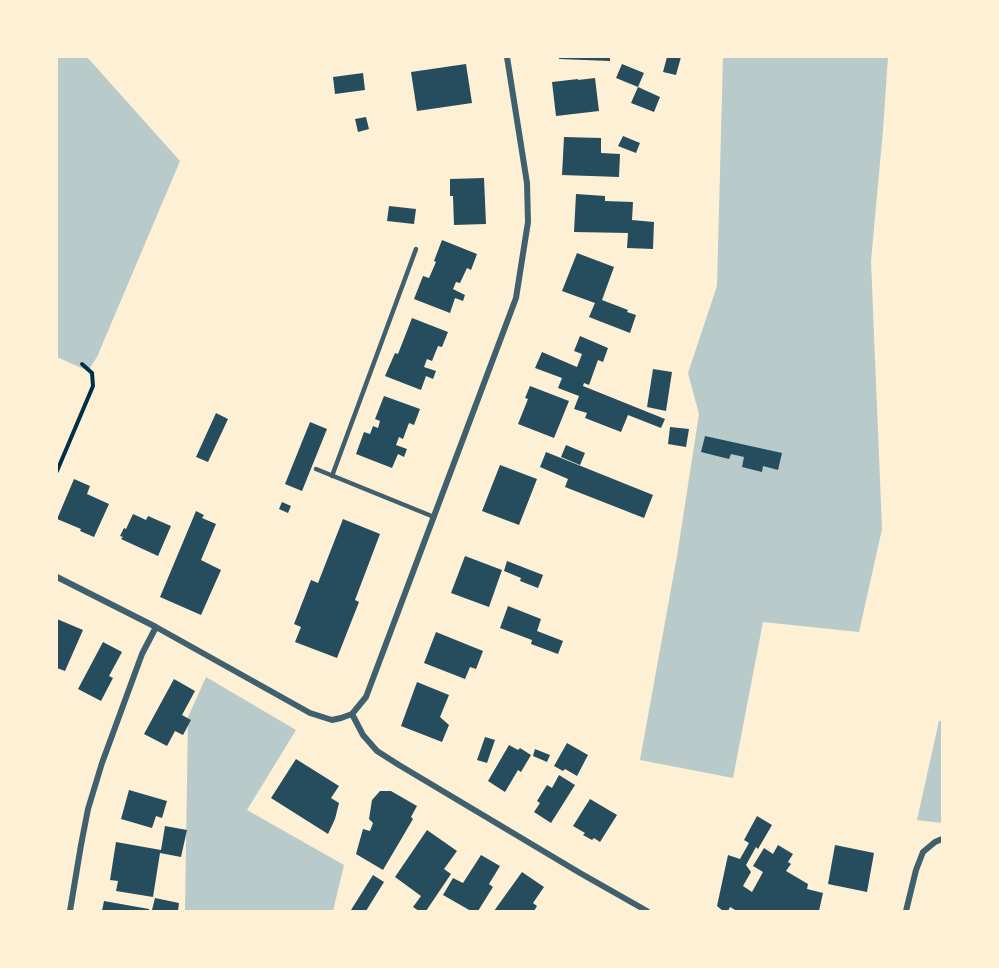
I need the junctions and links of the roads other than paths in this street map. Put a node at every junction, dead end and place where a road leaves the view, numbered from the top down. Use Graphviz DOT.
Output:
graph roads {
  1 [pos="507,57"];
  2 [pos="416,249"];
  3 [pos="316,470"];
  4 [pos="332,476"];
  5 [pos="434,517"];
  6 [pos="57,577"];
  7 [pos="156,627"];
  8 [pos="352,714"];
  9 [pos="942,839"];
  10 [pos="70,911"];
  11 [pos="647,911"];
  12 [pos="906,911"];
  1 -- 5 [label="street"];
  2 -- 4 [label="lane"];
  3 -- 4 [label="lane"];
  4 -- 5 [label="lane"];
  5 -- 8 [label="street"];
  6 -- 7 [label="street"];
  7 -- 8 [label="street"];
  7 -- 10 [label="street"];
  8 -- 11 [label="street"];
  9 -- 12 [label="street"];
}
